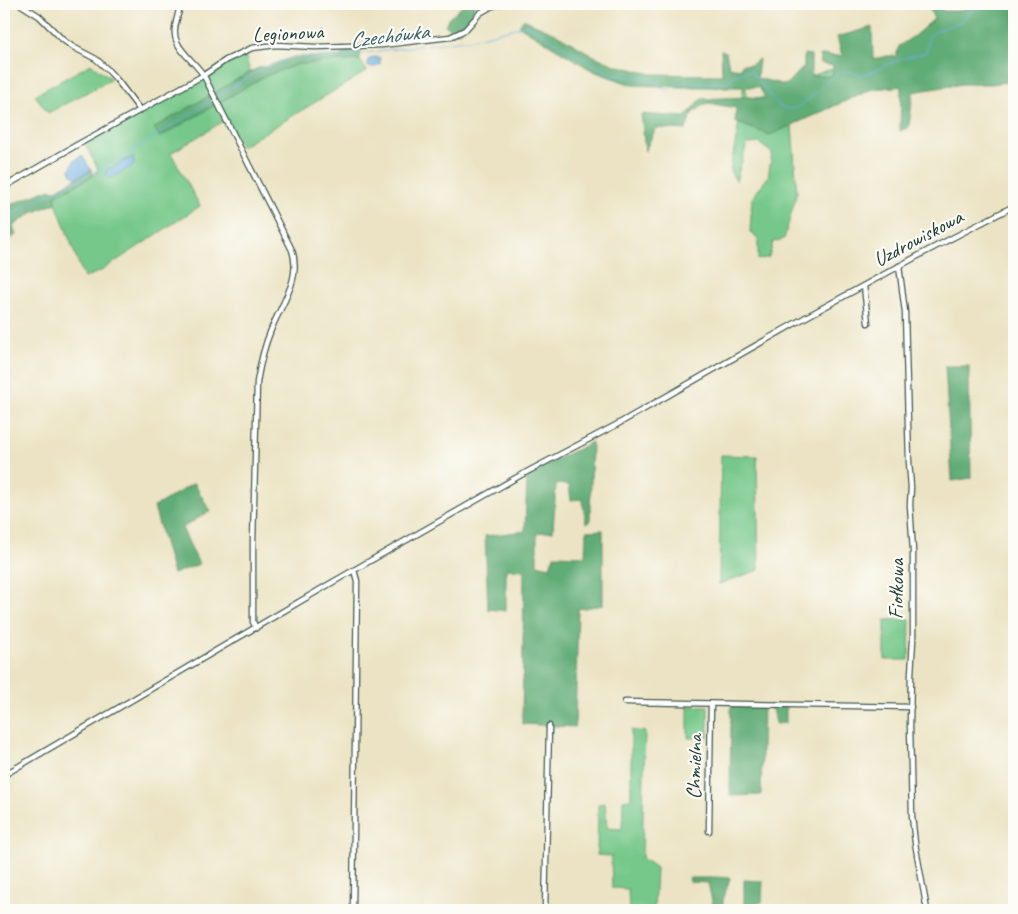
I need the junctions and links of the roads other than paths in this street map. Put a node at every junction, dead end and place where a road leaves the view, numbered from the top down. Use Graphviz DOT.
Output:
graph roads {
  1 [pos="20,4"];
  2 [pos="180,4"];
  3 [pos="500,4"];
  4 [pos="204,75"];
  5 [pos="140,110"];
  6 [pos="4,185"];
  7 [pos="1014,206"];
  8 [pos="899,266"];
  9 [pos="864,286"];
  10 [pos="868,323"];
  11 [pos="354,570"];
  12 [pos="256,628"];
  13 [pos="625,702"];
  14 [pos="711,704"];
  15 [pos="911,707"];
  16 [pos="550,726"];
  17 [pos="4,775"];
  18 [pos="709,831"];
  19 [pos="353,910"];
  20 [pos="545,910"];
  21 [pos="926,910"];
  1 -- 5 [label="street"];
  2 -- 4 [label="street"];
  3 -- 4 [label="street, Legionowa"];
  4 -- 5 [label="street, Legionowa"];
  4 -- 12 [label="street"];
  5 -- 6 [label="street, Legionowa"];
  7 -- 8 [label="street, Uzdrowiskowa"];
  8 -- 9 [label="street, Uzdrowiskowa"];
  8 -- 15 [label="street, Fiołkowa"];
  9 -- 10 [label="street"];
  9 -- 11 [label="street, Uzdrowiskowa"];
  11 -- 12 [label="street, Uzdrowiskowa"];
  11 -- 19 [label="street"];
  12 -- 17 [label="street, Uzdrowiskowa"];
  13 -- 14 [label="street"];
  14 -- 15 [label="street"];
  14 -- 18 [label="street, Chmielna"];
  15 -- 21 [label="street, Fiołkowa"];
  16 -- 20 [label="street"];
}
